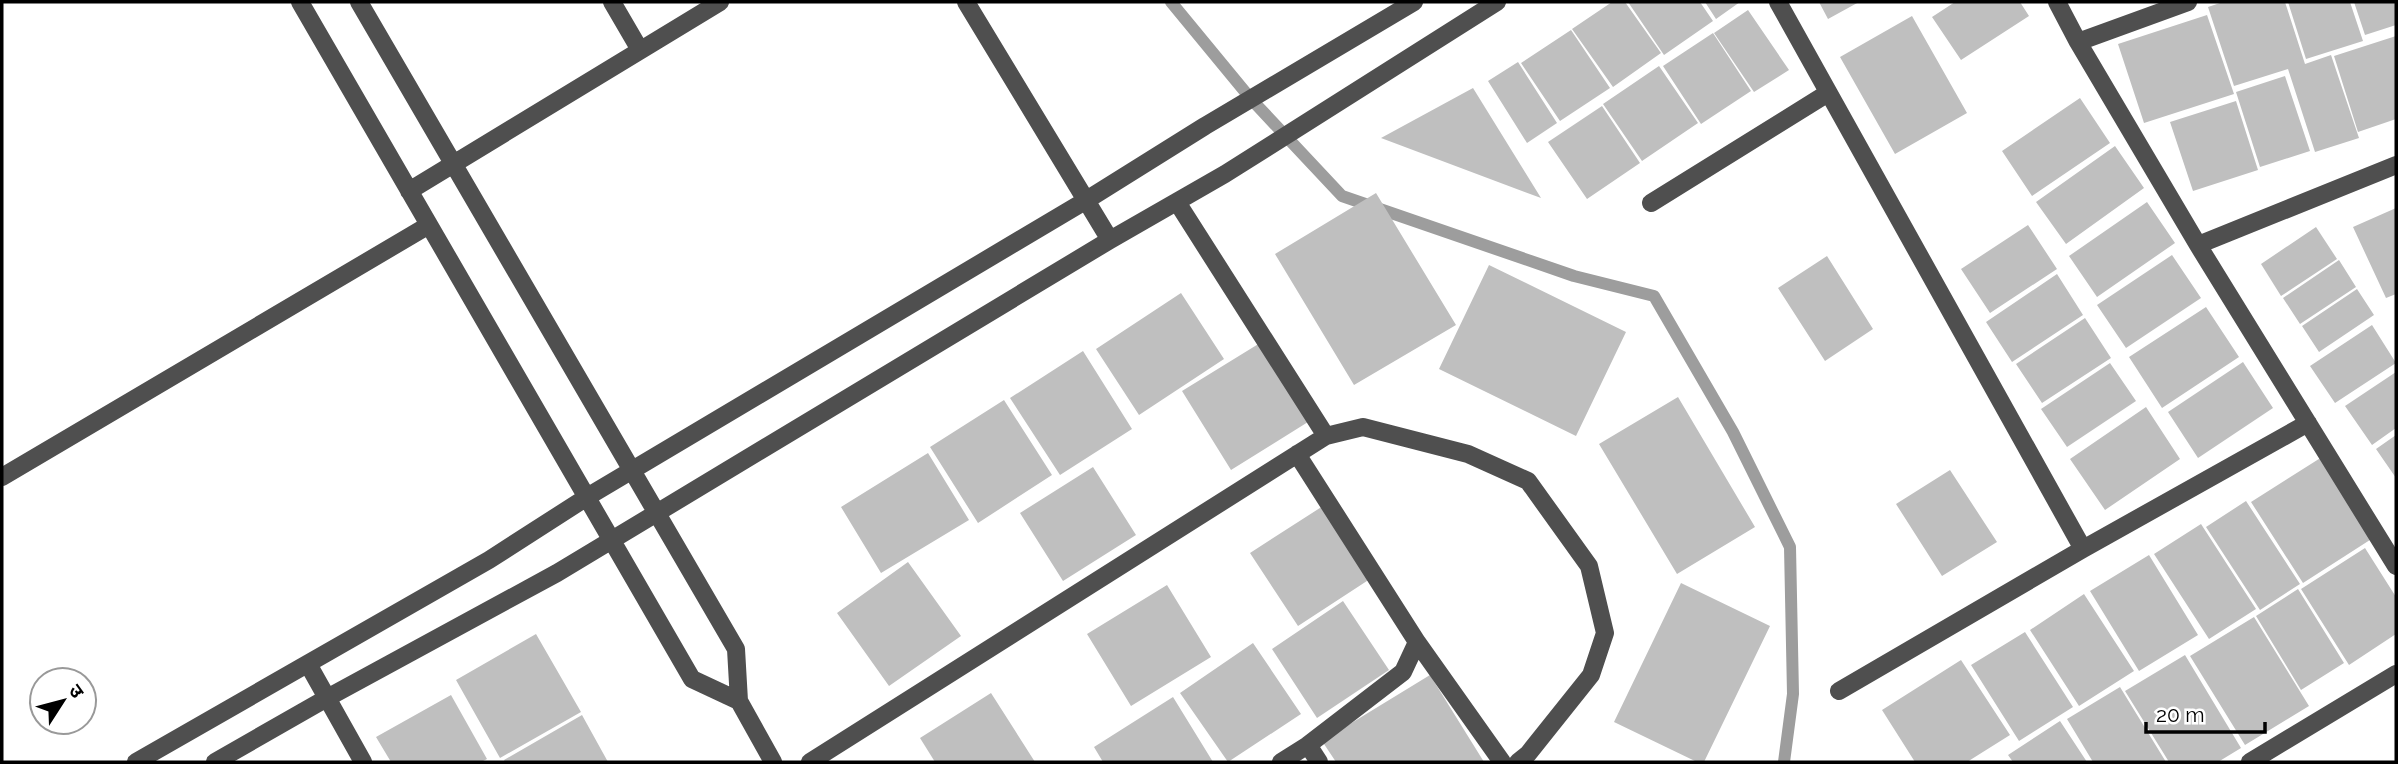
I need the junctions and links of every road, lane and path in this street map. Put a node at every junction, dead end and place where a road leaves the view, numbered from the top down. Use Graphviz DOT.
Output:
graph roads {
  1 [pos="300,2"];
  2 [pos="359,2"];
  3 [pos="611,2"];
  4 [pos="720,2"];
  5 [pos="966,2"];
  6 [pos="1414,2"];
  7 [pos="1497,2"];
  8 [pos="1778,2"];
  9 [pos="2057,2"];
  10 [pos="2188,2"];
  11 [pos="1390,8"];
  12 [pos="2078,41"];
  13 [pos="640,50"];
  14 [pos="1828,93"];
  15 [pos="453,164"];
  16 [pos="2396,165"];
  17 [pos="409,191"];
  18 [pos="1085,201"];
  19 [pos="1177,202"];
  20 [pos="1651,203"];
  21 [pos="429,225"];
  22 [pos="1110,240"];
  23 [pos="2198,245"];
  24 [pos="2308,423"];
  25 [pos="1326,436"];
  26 [pos="1297,454"];
  27 [pos="632,470"];
  28 [pos="3,472"];
  29 [pos="587,497"];
  30 [pos="657,513"];
  31 [pos="612,539"];
  32 [pos="2083,549"];
  33 [pos="2396,566"];
  34 [pos="1417,642"];
  35 [pos="308,664"];
  36 [pos="2396,674"];
  37 [pos="1839,691"];
  38 [pos="327,698"];
  39 [pos="738,701"];
  40 [pos="1308,746"];
  41 [pos="136,762"];
  42 [pos="215,762"];
  43 [pos="363,762"];
  44 [pos="773,762"];
  45 [pos="810,762"];
  46 [pos="1281,762"];
  47 [pos="1319,762"];
  48 [pos="1502,762"];
  49 [pos="1518,762"];
  50 [pos="2250,762"];
  1 -- 17 [label="street"];
  2 -- 15 [label="street"];
  3 -- 13 [label="street"];
  4 -- 13 [label="street"];
  5 -- 18 [label="street"];
  6 -- 11 [label="street"];
  7 -- 19 [label="street"];
  8 -- 14 [label="street"];
  9 -- 12 [label="street"];
  10 -- 12 [label="street"];
  11 -- 18 [label="street"];
  12 -- 23 [label="street"];
  13 -- 15 [label="street"];
  14 -- 20 [label="street"];
  14 -- 32 [label="street"];
  15 -- 17 [label="street"];
  15 -- 27 [label="street"];
  16 -- 23 [label="street"];
  17 -- 21 [label="street"];
  18 -- 22 [label="street"];
  18 -- 27 [label="street"];
  19 -- 22 [label="street"];
  19 -- 25 [label="street"];
  21 -- 28 [label="street"];
  21 -- 29 [label="street"];
  22 -- 30 [label="street"];
  23 -- 24 [label="street"];
  24 -- 32 [label="street"];
  24 -- 33 [label="street"];
  25 -- 26 [label="street"];
  25 -- 49 [label="street"];
  26 -- 34 [label="street"];
  26 -- 45 [label="street"];
  27 -- 29 [label="street"];
  27 -- 30 [label="street"];
  29 -- 31 [label="street"];
  29 -- 35 [label="street"];
  30 -- 31 [label="street"];
  30 -- 39 [label="street"];
  31 -- 38 [label="street"];
  31 -- 39 [label="street"];
  32 -- 37 [label="street"];
  34 -- 40 [label="street"];
  34 -- 48 [label="street"];
  35 -- 38 [label="street"];
  35 -- 41 [label="street"];
  36 -- 50 [label="street"];
  38 -- 42 [label="street"];
  38 -- 43 [label="street"];
  39 -- 44 [label="street"];
  40 -- 46 [label="street"];
  40 -- 47 [label="street"];
}
